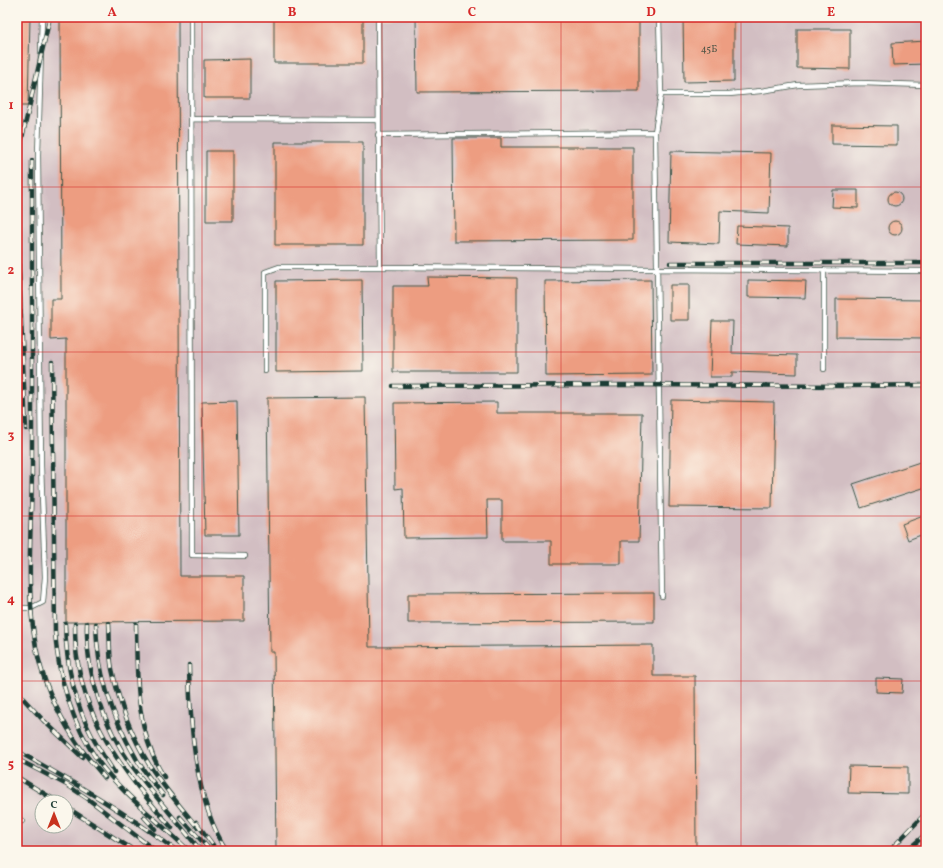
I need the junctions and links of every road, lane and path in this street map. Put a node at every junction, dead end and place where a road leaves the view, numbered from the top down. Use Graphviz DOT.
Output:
graph roads {
  1 [pos="42,17"];
  2 [pos="192,17"];
  3 [pos="378,17"];
  4 [pos="659,17"];
  5 [pos="926,85"];
  6 [pos="661,94"];
  7 [pos="192,119"];
  8 [pos="378,120"];
  9 [pos="655,132"];
  10 [pos="378,135"];
  11 [pos="380,267"];
  12 [pos="658,269"];
  13 [pos="824,270"];
  14 [pos="926,271"];
  15 [pos="824,369"];
  16 [pos="265,371"];
  17 [pos="246,556"];
  18 [pos="662,596"];
  19 [pos="17,608"];
  20 [pos="17,818"];
  21 [pos="22,821"];
  1 -- 19 [label="lane"];
  2 -- 7 [label="lane"];
  3 -- 8 [label="lane"];
  4 -- 6 [label="lane"];
  5 -- 6 [label="lane"];
  6 -- 9 [label="lane"];
  7 -- 8 [label="lane"];
  7 -- 17 [label="lane"];
  8 -- 10 [label="lane"];
  9 -- 10 [label="lane"];
  9 -- 12 [label="lane"];
  10 -- 11 [label="lane"];
  11 -- 12 [label="lane"];
  11 -- 16 [label="lane"];
  12 -- 13 [label="lane"];
  12 -- 18 [label="lane"];
  13 -- 14 [label="lane"];
  13 -- 15 [label="lane"];
  20 -- 21 [label="lane"];
}
